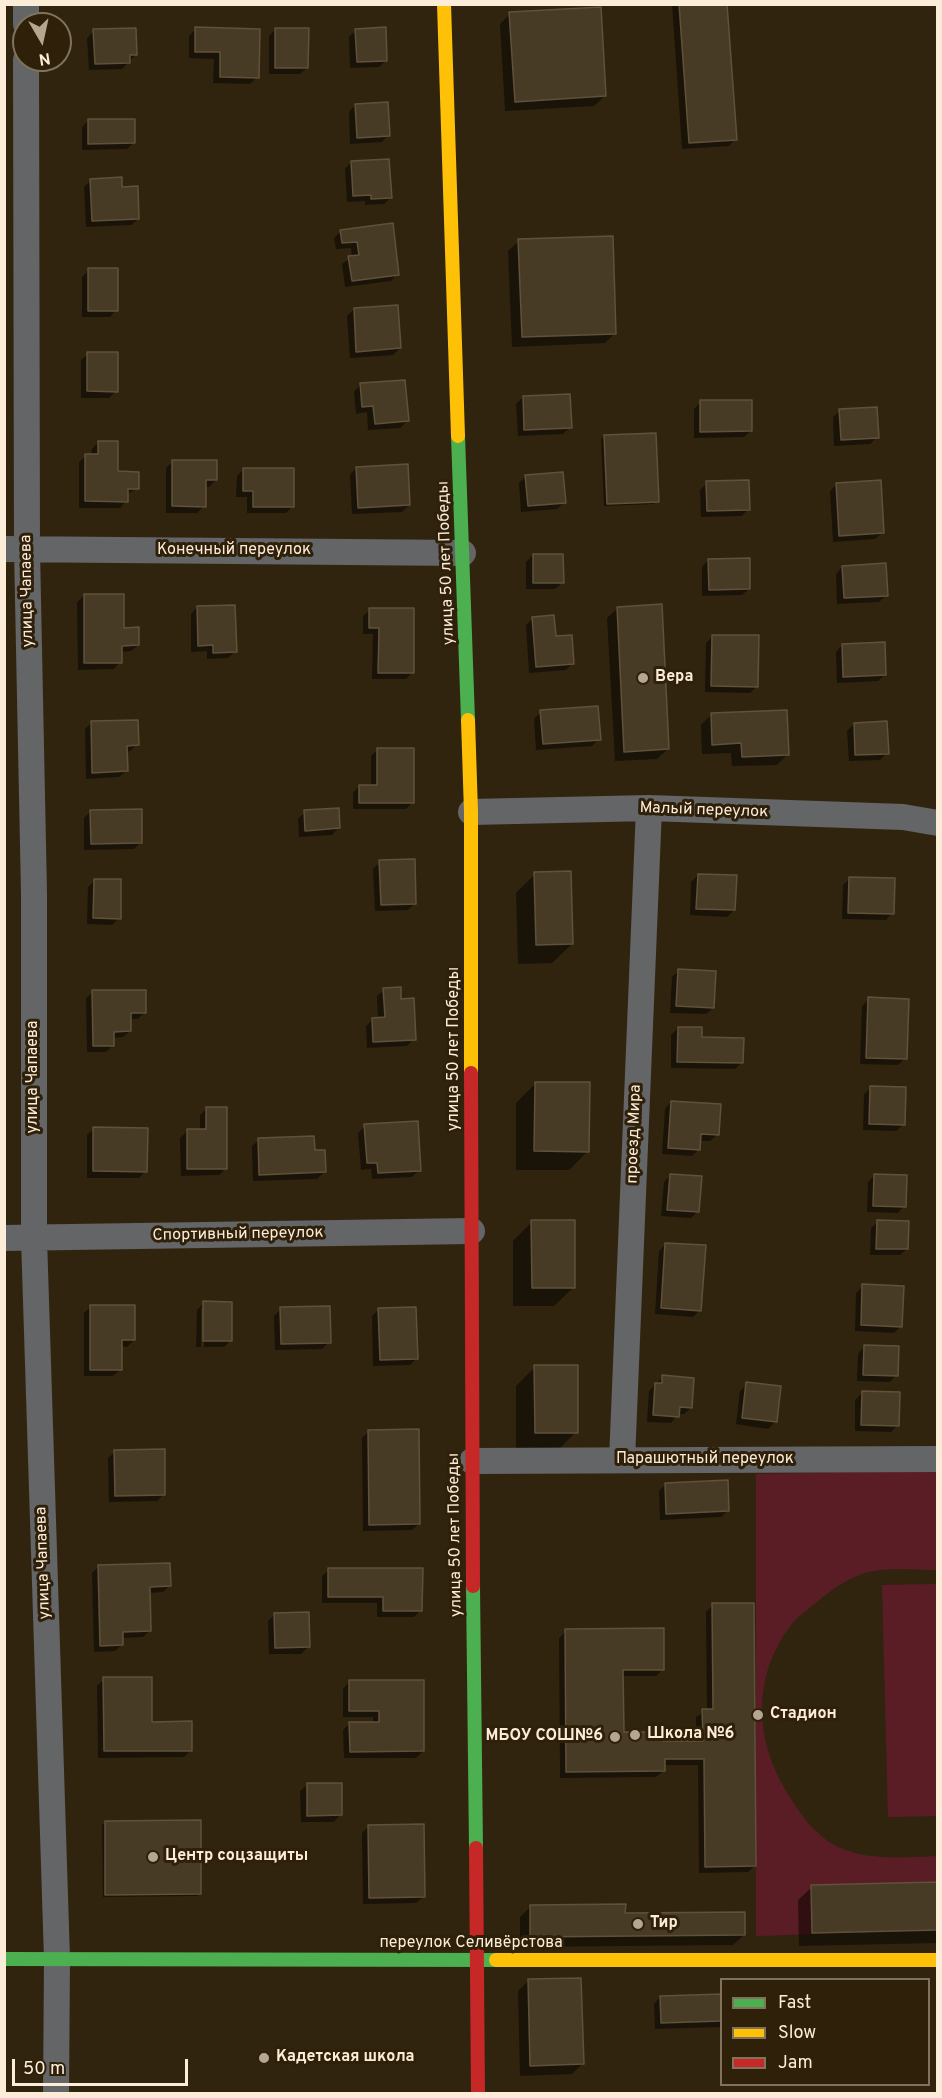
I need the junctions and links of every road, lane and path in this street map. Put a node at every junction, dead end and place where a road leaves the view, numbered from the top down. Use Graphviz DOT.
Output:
graph roads {
  1 [pos="444,4"];
  2 [pos="26,72"];
  3 [pos="16,549"];
  4 [pos="463,553"];
  5 [pos="649,808"];
  6 [pos="471,812"];
  7 [pos="938,823"];
  8 [pos="472,1231"];
  9 [pos="4,1238"];
  10 [pos="34,1238"];
  11 [pos="938,1459"];
  12 [pos="622,1460"];
  13 [pos="472,1461"];
  14 [pos="4,1959"];
  15 [pos="57,1959"];
  16 [pos="938,1960"];
  17 [pos="477,1961"];
  18 [pos="56,2094"];
  19 [pos="478,2094"];
  1 -- 4 [label="street, улица 50 лет Победы"];
  2 -- 3 [label="street, улица Чапаева"];
  3 -- 4 [label="street, Конечный переулок"];
  3 -- 10 [label="street, улица Чапаева"];
  4 -- 6 [label="street, улица 50 лет Победы"];
  5 -- 6 [label="street, Малый переулок"];
  5 -- 7 [label="street, Малый переулок"];
  5 -- 12 [label="street, проезд Мира"];
  6 -- 8 [label="street, улица 50 лет Победы"];
  8 -- 10 [label="street, Спортивный переулок"];
  8 -- 13 [label="street, улица 50 лет Победы"];
  9 -- 10 [label="street, Спортивный переулок"];
  10 -- 15 [label="street, улица Чапаева"];
  11 -- 12 [label="street, Парашютный переулок"];
  12 -- 13 [label="street, Парашютный переулок"];
  13 -- 17 [label="street, улица 50 лет Победы"];
  14 -- 15 [label="street, переулок Селивёрстова"];
  15 -- 17 [label="street, переулок Селивёрстова"];
  15 -- 18 [label="street, улица Чапаева"];
  16 -- 17 [label="street, переулок Селивёрстова"];
  17 -- 19 [label="street, улица 50 лет Победы"];
}
